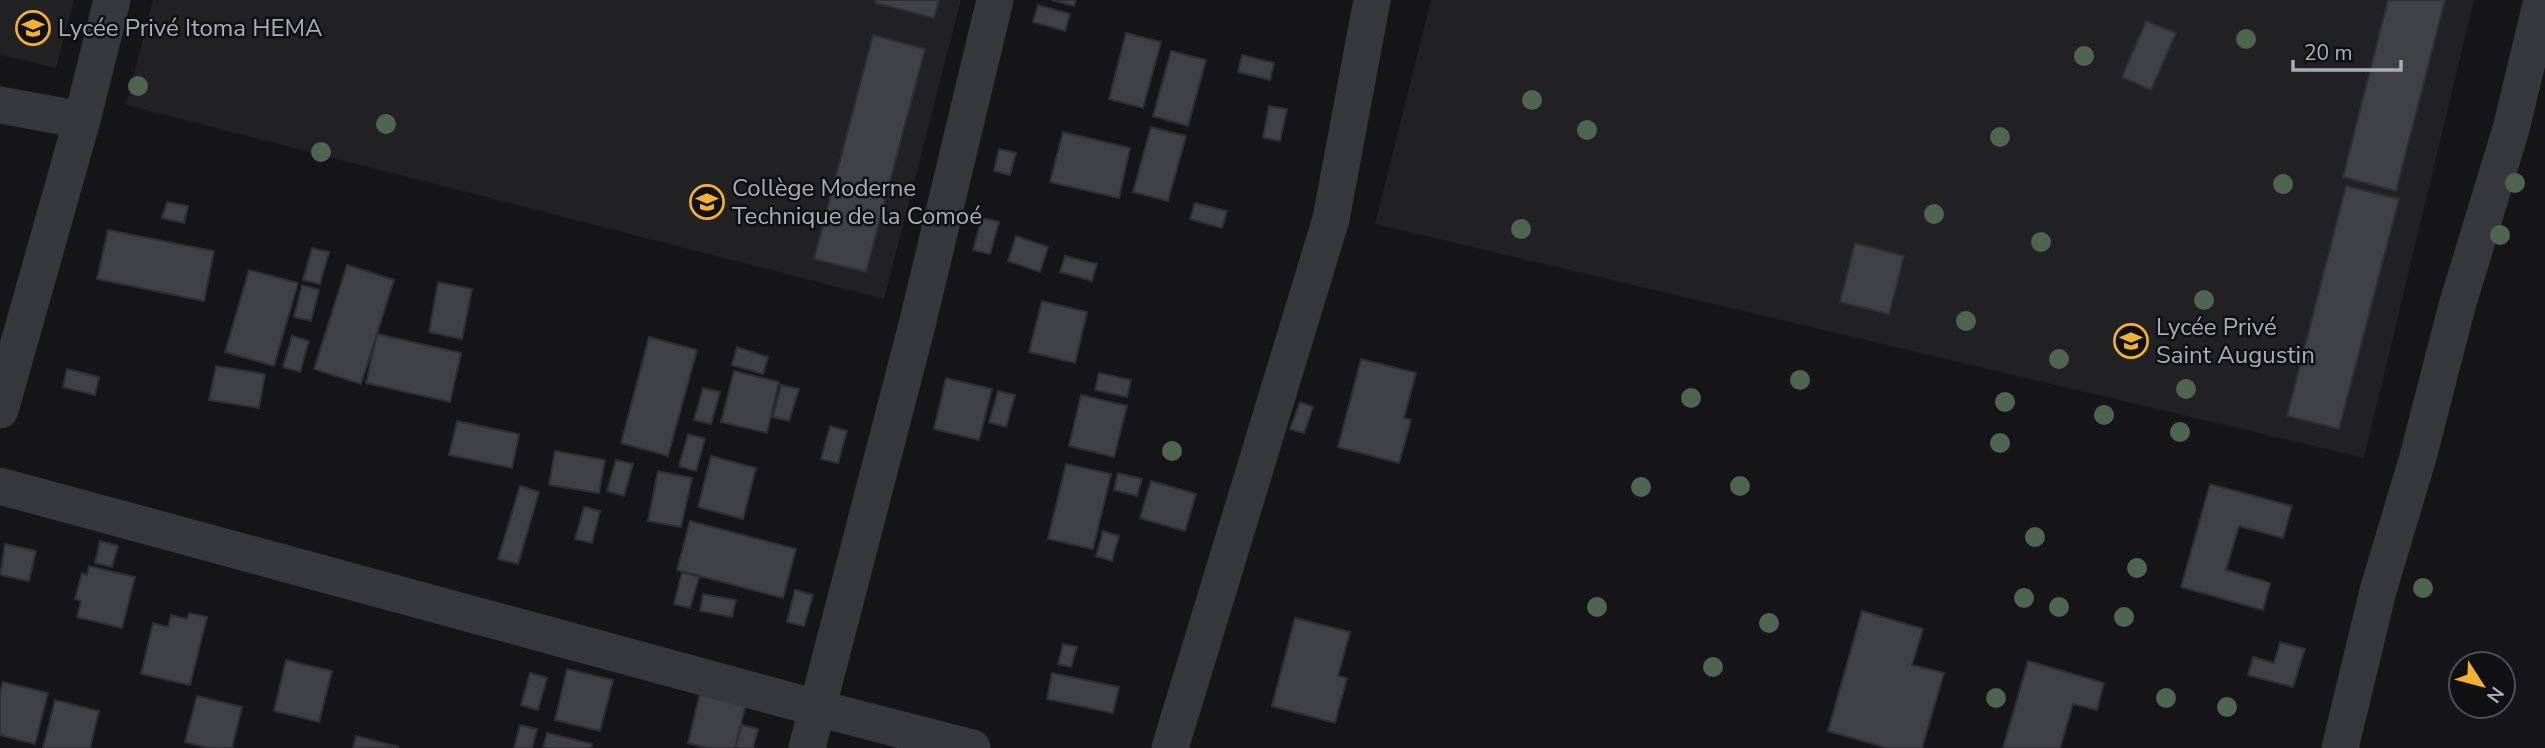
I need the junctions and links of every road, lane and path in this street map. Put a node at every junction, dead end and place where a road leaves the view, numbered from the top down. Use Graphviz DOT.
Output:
graph roads {
  1 [pos="112,0"];
  2 [pos="995,0"];
  3 [pos="1372,0"];
  4 [pos="2542,0"];
  5 [pos="0,105"];
  6 [pos="82,120"];
  7 [pos="0,410"];
  8 [pos="0,486"];
  9 [pos="817,708"];
  10 [pos="807,748"];
  11 [pos="972,748"];
  12 [pos="1170,748"];
  13 [pos="2340,748"];
  1 -- 6 [label="street"];
  2 -- 9 [label="street"];
  3 -- 12 [label="street"];
  4 -- 13 [label="street"];
  5 -- 6 [label="street"];
  6 -- 7 [label="street"];
  8 -- 9 [label="street"];
  9 -- 10 [label="street"];
  9 -- 11 [label="street"];
}
